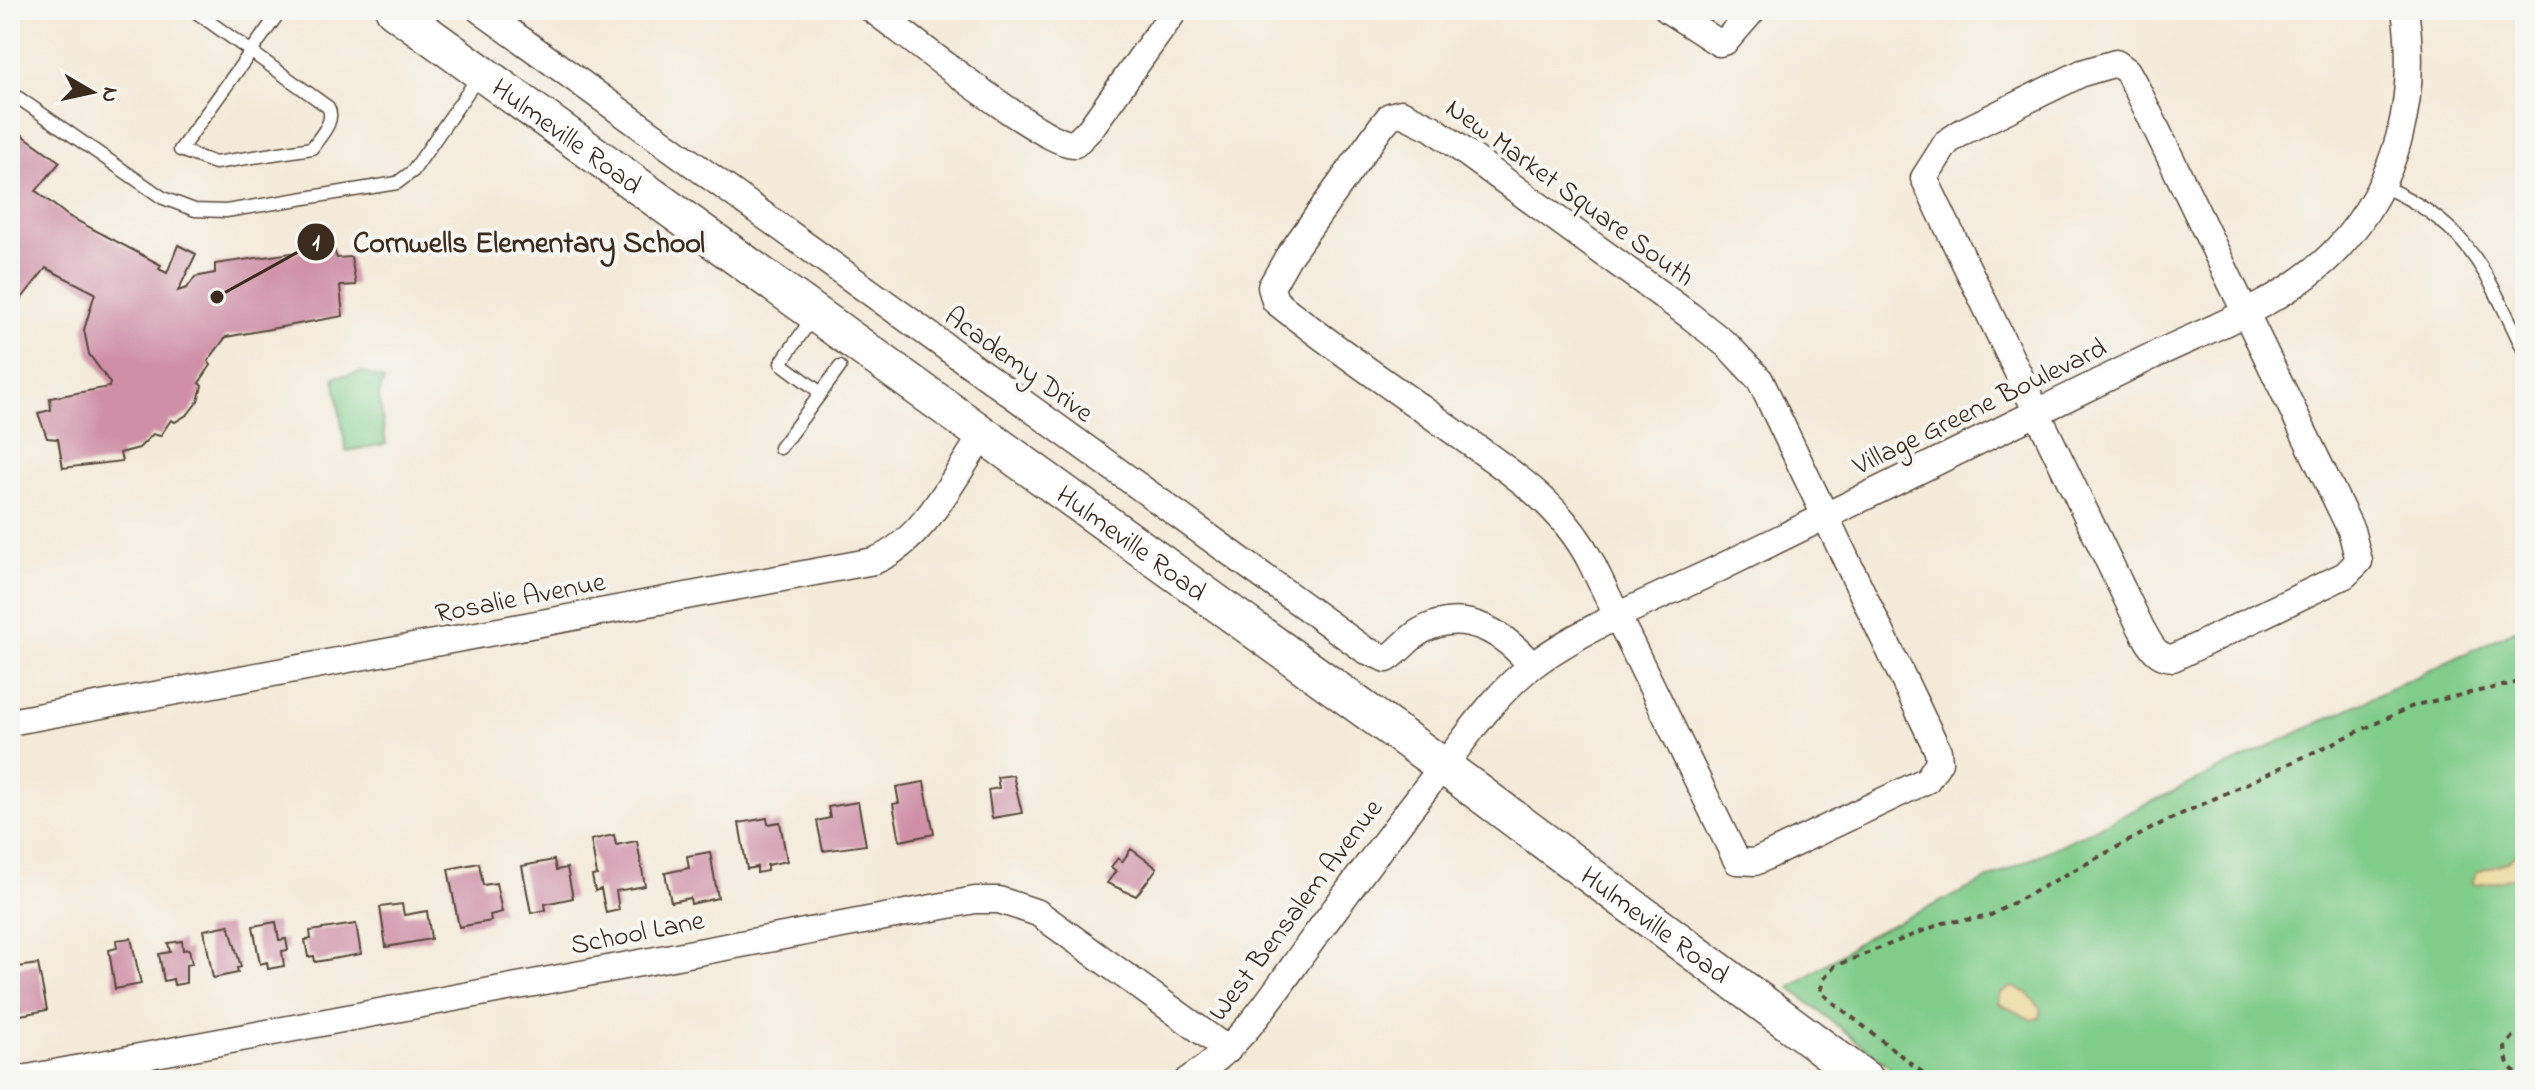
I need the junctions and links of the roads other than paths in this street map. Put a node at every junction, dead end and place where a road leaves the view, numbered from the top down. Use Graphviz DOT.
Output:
graph roads {
  1 [pos="193,10"];
  2 [pos="281,10"];
  3 [pos="394,10"];
  4 [pos="480,10"];
  5 [pos="873,10"];
  6 [pos="1175,10"];
  7 [pos="1668,10"];
  8 [pos="1753,10"];
  9 [pos="2405,10"];
  10 [pos="250,51"];
  11 [pos="480,74"];
  12 [pos="10,92"];
  13 [pos="2382,186"];
  14 [pos="2246,312"];
  15 [pos="814,314"];
  16 [pos="2525,353"];
  17 [pos="840,367"];
  18 [pos="821,393"];
  19 [pos="2035,412"];
  20 [pos="983,435"];
  21 [pos="780,448"];
  22 [pos="1825,516"];
  23 [pos="1617,619"];
  24 [pos="1532,666"];
  25 [pos="10,722"];
  26 [pos="1443,766"];
  27 [pos="1228,1050"];
  28 [pos="1847,1074"];
  29 [pos="17,1080"];
  30 [pos="1188,1080"];
  1 -- 10 [label="lane"];
  2 -- 10 [label="lane"];
  3 -- 11 [label="main road, Hulmeville Road"];
  4 -- 24 [label="street, Academy Drive"];
  5 -- 6 [label="street"];
  7 -- 8 [label="street"];
  9 -- 13 [label="street, Village Greene Boulevard"];
  10 -- 10 [label="lane"];
  11 -- 12 [label="lane"];
  11 -- 15 [label="main road, Hulmeville Road"];
  13 -- 14 [label="street, Village Greene Boulevard"];
  13 -- 16 [label="lane"];
  14 -- 19 [label="street, Village Greene Boulevard"];
  14 -- 19 [label="street"];
  14 -- 19 [label="street"];
  15 -- 18 [label="lane"];
  15 -- 20 [label="main road, Hulmeville Road"];
  17 -- 18 [label="lane"];
  18 -- 21 [label="lane"];
  19 -- 22 [label="street, Village Greene Boulevard"];
  20 -- 25 [label="street, Rosalie Avenue"];
  20 -- 26 [label="main road, Hulmeville Road"];
  22 -- 23 [label="street, Village Greene Boulevard"];
  22 -- 23 [label="street"];
  22 -- 23 [label="street, New Market Square South"];
  23 -- 24 [label="street, Village Greene Boulevard"];
  24 -- 26 [label="street, Village Greene Boulevard"];
  26 -- 27 [label="street, West Bensalem Avenue"];
  26 -- 28 [label="main road, Hulmeville Road"];
  27 -- 29 [label="street, School Lane"];
  27 -- 30 [label="street, West Bensalem Avenue"];
}
